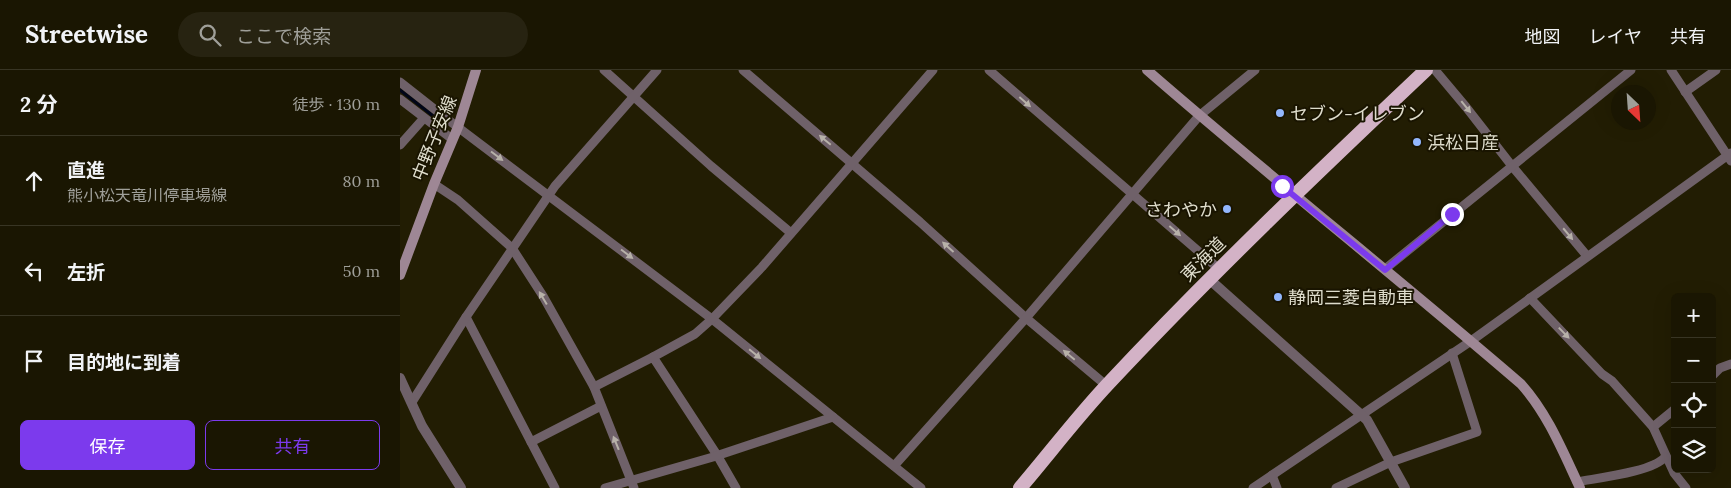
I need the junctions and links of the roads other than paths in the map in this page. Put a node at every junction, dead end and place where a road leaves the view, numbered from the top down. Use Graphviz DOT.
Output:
graph roads {
  1 [pos="476,70"];
  2 [pos="604,70"];
  3 [pos="657,70"];
  4 [pos="743,70"];
  5 [pos="933,70"];
  6 [pos="989,70"];
  7 [pos="1147,70"];
  8 [pos="1255,70"];
  9 [pos="1426,70"];
  10 [pos="1435,70"];
  11 [pos="1631,70"];
  12 [pos="1671,70"];
  13 [pos="1716,70"];
  14 [pos="400,82"];
  15 [pos="1685,92"];
  16 [pos="634,96"];
  17 [pos="400,99"];
  18 [pos="1199,116"];
  19 [pos="424,118"];
  20 [pos="458,127"];
  21 [pos="452,139"];
  22 [pos="400,145"];
  23 [pos="1730,156"];
  24 [pos="852,163"];
  25 [pos="1512,166"];
  26 [pos="434,184"];
  27 [pos="1133,194"];
  28 [pos="549,195"];
  29 [pos="1293,195"];
  30 [pos="791,233"];
  31 [pos="512,248"];
  32 [pos="1587,256"];
  33 [pos="1219,269"];
  34 [pos="1385,270"];
  35 [pos="400,275"];
  36 [pos="1209,279"];
  37 [pos="1530,298"];
  38 [pos="466,317"];
  39 [pos="1026,318"];
  40 [pos="712,319"];
  41 [pos="1471,340"];
  42 [pos="1452,353"];
  43 [pos="654,357"];
  44 [pos="1731,364"];
  45 [pos="1716,372"];
  46 [pos="400,378"];
  47 [pos="1107,386"];
  48 [pos="594,387"];
  49 [pos="412,402"];
  50 [pos="601,406"];
  51 [pos="1671,412"];
  52 [pos="1360,414"];
  53 [pos="833,417"];
  54 [pos="1653,427"];
  55 [pos="531,442"];
  56 [pos="717,455"];
  57 [pos="1665,457"];
  58 [pos="1391,462"];
  59 [pos="894,466"];
  60 [pos="1272,476"];
  61 [pos="633,484"];
  62 [pos="1578,485"];
  63 [pos="461,488"];
  64 [pos="555,488"];
  65 [pos="604,488"];
  66 [pos="736,488"];
  67 [pos="921,488"];
  68 [pos="1020,488"];
  69 [pos="1253,488"];
  70 [pos="1277,488"];
  71 [pos="1336,488"];
  72 [pos="1405,488"];
  73 [pos="1686,488"];
  1 -- 20 [label="main road, 中野子安線"];
  2 -- 16 [label="street"];
  3 -- 16 [label="street"];
  24 -- 4 [label="street, one-way"];
  5 -- 24 [label="street"];
  6 -- 27 [label="street, one-way"];
  7 -- 18 [label="main road"];
  8 -- 18 [label="street"];
  9 -- 29 [label="highway, 東海道"];
  10 -- 25 [label="street, one-way"];
  11 -- 25 [label="street"];
  12 -- 15 [label="street"];
  13 -- 15 [label="street"];
  14 -- 20 [label="street"];
  15 -- 23 [label="street"];
  16 -- 28 [label="street"];
  16 -- 30 [label="street"];
  17 -- 19 [label="street"];
  18 -- 27 [label="street"];
  18 -- 29 [label="main road"];
  19 -- 21 [label="street"];
  19 -- 22 [label="street"];
  20 -- 21 [label="main road, 中野子安線"];
  20 -- 28 [label="street, one-way"];
  21 -- 26 [label="main road, 中野子安線"];
  23 -- 32 [label="street"];
  24 -- 30 [label="street"];
  39 -- 24 [label="street, one-way"];
  25 -- 32 [label="street, one-way"];
  25 -- 34 [label="street"];
  26 -- 31 [label="street"];
  26 -- 35 [label="main road, 中野子安線"];
  27 -- 33 [label="street, one-way"];
  27 -- 39 [label="street"];
  28 -- 31 [label="street"];
  28 -- 40 [label="street, one-way"];
  29 -- 33 [label="highway, 東海道"];
  29 -- 34 [label="main road"];
  30 -- 40 [label="street"];
  31 -- 38 [label="street"];
  48 -- 31 [label="street, one-way"];
  32 -- 37 [label="street"];
  33 -- 36 [label="highway, 東海道"];
  34 -- 41 [label="main road"];
  36 -- 47 [label="highway, 東海道"];
  36 -- 52 [label="street"];
  37 -- 41 [label="street"];
  37 -- 54 [label="street, one-way"];
  38 -- 49 [label="street"];
  38 -- 55 [label="street"];
  47 -- 39 [label="street, one-way"];
  39 -- 59 [label="street"];
  40 -- 43 [label="street"];
  40 -- 53 [label="street, one-way"];
  41 -- 42 [label="street"];
  41 -- 62 [label="main road"];
  42 -- 52 [label="street"];
  42 -- 58 [label="street"];
  43 -- 48 [label="street"];
  43 -- 56 [label="street"];
  44 -- 45 [label="street"];
  46 -- 49 [label="street"];
  47 -- 68 [label="highway, 東海道"];
  48 -- 50 [label="street"];
  49 -- 63 [label="street"];
  50 -- 55 [label="street"];
  61 -- 50 [label="street, one-way"];
  51 -- 54 [label="street"];
  52 -- 58 [label="street"];
  52 -- 60 [label="street"];
  53 -- 56 [label="street"];
  53 -- 59 [label="street"];
  54 -- 57 [label="street"];
  55 -- 64 [label="street"];
  56 -- 61 [label="street"];
  56 -- 66 [label="street"];
  57 -- 62 [label="street"];
  57 -- 73 [label="street"];
  58 -- 71 [label="street"];
  58 -- 72 [label="street"];
  59 -- 67 [label="street"];
  60 -- 69 [label="street"];
  60 -- 70 [label="street"];
  61 -- 65 [label="street"];
}
